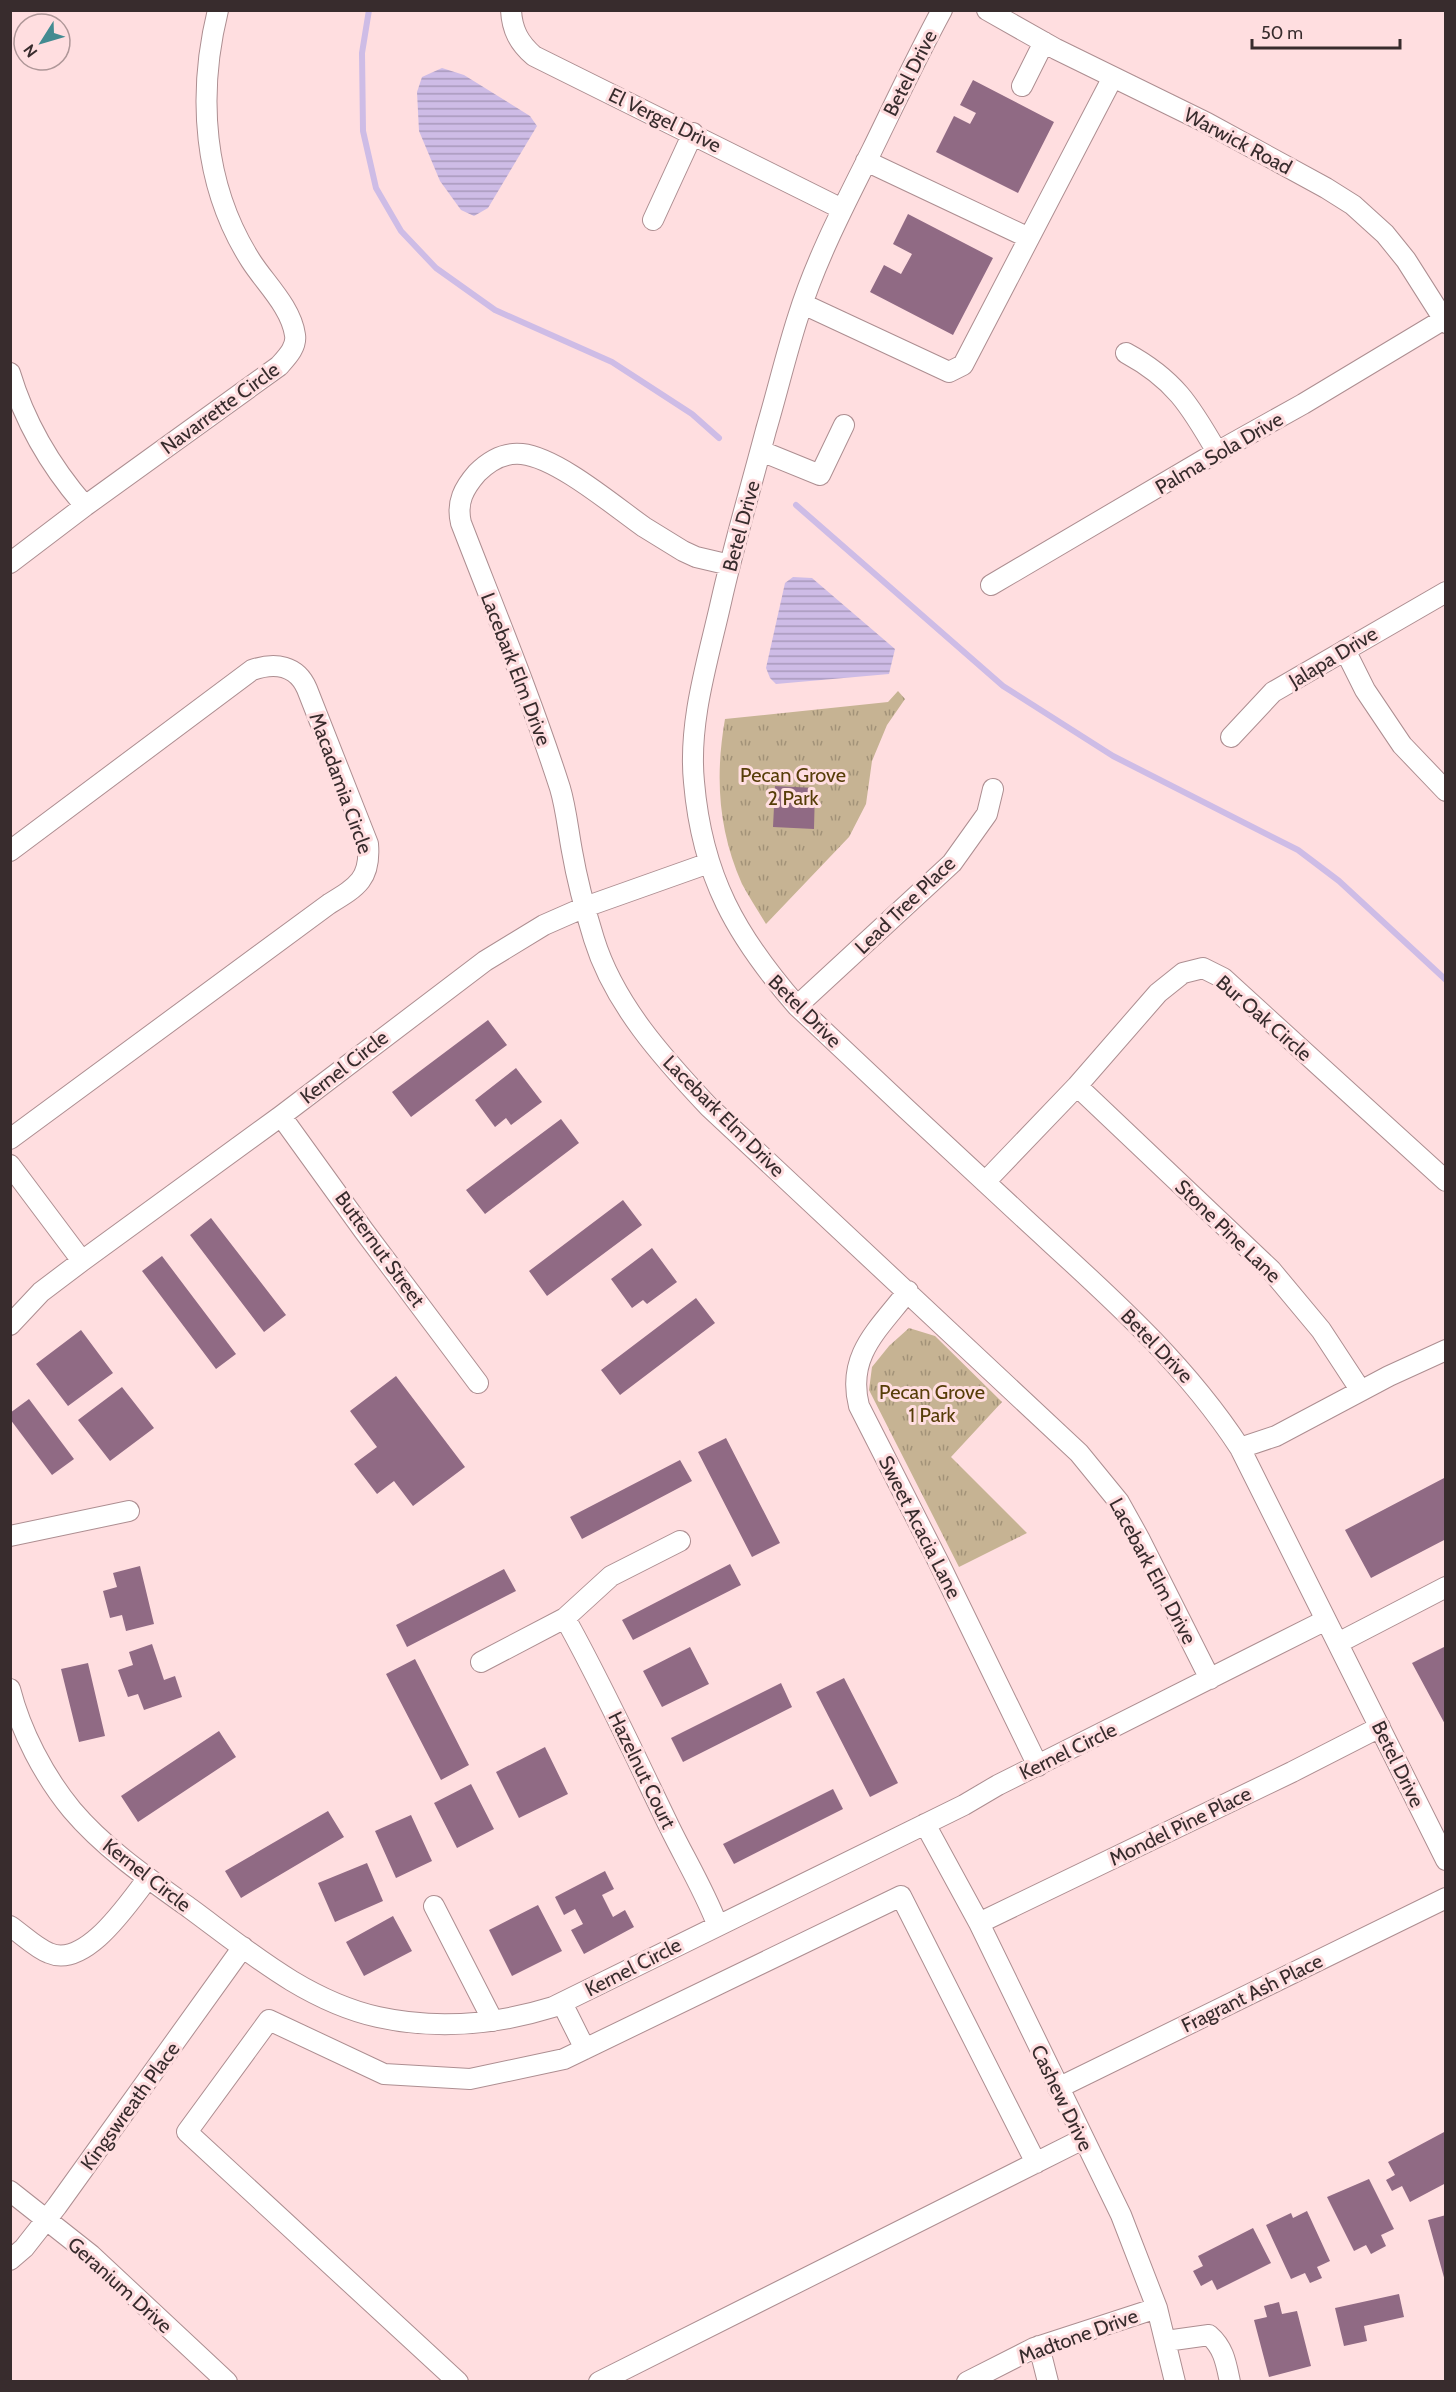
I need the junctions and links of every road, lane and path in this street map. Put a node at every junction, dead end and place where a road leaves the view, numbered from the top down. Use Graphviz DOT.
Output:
graph roads {
  1 [pos="218,10"];
  2 [pos="511,10"];
  3 [pos="942,10"];
  4 [pos="987,10"];
  5 [pos="1044,42"];
  6 [pos="1113,77"];
  7 [pos="1022,86"];
  8 [pos="693,133"];
  9 [pos="866,161"];
  10 [pos="842,209"];
  11 [pos="653,220"];
  12 [pos="1029,238"];
  13 [pos="803,304"];
  14 [pos="1445,320"];
  15 [pos="1126,353"];
  16 [pos="10,373"];
  17 [pos="844,425"];
  18 [pos="761,451"];
  19 [pos="1217,452"];
  20 [pos="84,506"];
  21 [pos="10,563"];
  22 [pos="730,565"];
  23 [pos="991,585"];
  24 [pos="1446,592"];
  25 [pos="1345,650"];
  26 [pos="1231,736"];
  27 [pos="993,789"];
  28 [pos="1446,791"];
  29 [pos="10,851"];
  30 [pos="709,863"];
  31 [pos="585,907"];
  32 [pos="797,1006"];
  33 [pos="1077,1086"];
  34 [pos="281,1116"];
  35 [pos="10,1139"];
  36 [pos="10,1165"];
  37 [pos="1446,1181"];
  38 [pos="985,1182"];
  39 [pos="82,1261"];
  40 [pos="908,1291"];
  41 [pos="10,1325"];
  42 [pos="1446,1350"];
  43 [pos="478,1383"];
  44 [pos="1361,1391"];
  45 [pos="1240,1448"];
  46 [pos="129,1511"];
  47 [pos="10,1536"];
  48 [pos="680,1540"];
  49 [pos="1446,1587"];
  50 [pos="565,1618"];
  51 [pos="1326,1620"];
  52 [pos="1338,1643"];
  53 [pos="481,1662"];
  54 [pos="1210,1680"];
  55 [pos="10,1689"];
  56 [pos="1380,1727"];
  57 [pos="1038,1766"];
  58 [pos="925,1824"];
  59 [pos="1446,1860"];
  60 [pos="148,1878"];
  61 [pos="1446,1898"];
  62 [pos="434,1906"];
  63 [pos="979,1923"];
  64 [pos="717,1924"];
  65 [pos="10,1926"];
  66 [pos="243,1947"];
  67 [pos="562,2002"];
  68 [pos="493,2021"];
  69 [pos="585,2049"];
  70 [pos="1058,2088"];
  71 [pos="1083,2139"];
  72 [pos="1036,2163"];
  73 [pos="10,2191"];
  74 [pos="45,2220"];
  75 [pos="10,2260"];
  76 [pos="1157,2308"];
  77 [pos="1166,2341"];
  78 [pos="1039,2346"];
  79 [pos="227,2382"];
  80 [pos="458,2382"];
  81 [pos="599,2382"];
  82 [pos="967,2382"];
  83 [pos="1048,2382"];
  84 [pos="1175,2382"];
  85 [pos="1230,2382"];
  1 -- 20 [label="street, Navarrette Circle"];
  2 -- 8 [label="street, El Vergel Drive"];
  3 -- 9 [label="street, Betel Drive"];
  4 -- 5 [label="street, Warwick Road"];
  5 -- 6 [label="street, Warwick Road"];
  5 -- 7 [label="street"];
  6 -- 12 [label="street"];
  6 -- 14 [label="street, Warwick Road"];
  8 -- 10 [label="street, El Vergel Drive"];
  8 -- 11 [label="street"];
  9 -- 10 [label="street, Betel Drive"];
  9 -- 12 [label="street"];
  10 -- 13 [label="street, Betel Drive"];
  12 -- 13 [label="street"];
  13 -- 18 [label="street, Betel Drive"];
  14 -- 19 [label="street, Palma Sola Drive"];
  15 -- 19 [label="street"];
  16 -- 20 [label="street"];
  17 -- 18 [label="street"];
  18 -- 22 [label="street, Betel Drive"];
  19 -- 23 [label="street, Palma Sola Drive"];
  20 -- 21 [label="street, Navarrette Circle"];
  22 -- 30 [label="street, Betel Drive"];
  22 -- 31 [label="street, Lacebark Elm Drive"];
  24 -- 25 [label="street, Jalapa Drive"];
  25 -- 26 [label="street, Jalapa Drive"];
  25 -- 28 [label="street"];
  27 -- 32 [label="street, Lead Tree Place"];
  29 -- 35 [label="street, Macadamia Circle"];
  30 -- 31 [label="street, Kernel Circle"];
  30 -- 32 [label="street, Betel Drive"];
  31 -- 34 [label="street, Kernel Circle"];
  31 -- 40 [label="street, Lacebark Elm Drive"];
  32 -- 38 [label="street, Betel Drive"];
  33 -- 37 [label="street, Bur Oak Circle"];
  33 -- 38 [label="street, Bur Oak Circle"];
  33 -- 44 [label="street, Stone Pine Lane"];
  34 -- 39 [label="street, Kernel Circle"];
  34 -- 43 [label="street, Butternut Street"];
  36 -- 39 [label="street"];
  38 -- 45 [label="street, Betel Drive"];
  39 -- 41 [label="street, Kernel Circle"];
  40 -- 54 [label="street, Lacebark Elm Drive"];
  40 -- 57 [label="street, Sweet Acacia Lane"];
  42 -- 44 [label="street"];
  44 -- 45 [label="street"];
  45 -- 51 [label="street, Betel Drive"];
  46 -- 47 [label="street"];
  48 -- 50 [label="street"];
  49 -- 52 [label="street"];
  50 -- 53 [label="street"];
  50 -- 64 [label="street, Hazelnut Court"];
  51 -- 52 [label="street, Betel Drive"];
  51 -- 54 [label="street, Kernel Circle"];
  52 -- 56 [label="street, Betel Drive"];
  54 -- 57 [label="street, Kernel Circle"];
  55 -- 60 [label="street, Kernel Circle"];
  56 -- 59 [label="street, Betel Drive"];
  56 -- 63 [label="street, Mondel Pine Place"];
  57 -- 58 [label="street, Kernel Circle"];
  58 -- 63 [label="street, Cashew Drive"];
  58 -- 64 [label="street, Kernel Circle"];
  60 -- 65 [label="street"];
  60 -- 66 [label="street, Kernel Circle"];
  61 -- 70 [label="street, Fragrant Ash Place"];
  62 -- 68 [label="street"];
  63 -- 70 [label="street, Cashew Drive"];
  64 -- 67 [label="street, Kernel Circle"];
  66 -- 68 [label="street, Kernel Circle"];
  66 -- 74 [label="street, Kingswreath Place"];
  67 -- 68 [label="street, Kernel Circle"];
  67 -- 69 [label="street"];
  69 -- 72 [label="street"];
  69 -- 80 [label="street"];
  70 -- 71 [label="street, Cashew Drive"];
  71 -- 72 [label="street"];
  71 -- 76 [label="street, Cashew Drive"];
  72 -- 81 [label="street"];
  73 -- 74 [label="street, Geranium Drive"];
  74 -- 75 [label="street, Kingswreath Place"];
  74 -- 79 [label="street, Geranium Drive"];
  76 -- 77 [label="street, Cashew Drive"];
  76 -- 78 [label="street, Madtone Drive"];
  77 -- 84 [label="street, Cashew Drive"];
  77 -- 85 [label="street"];
  78 -- 82 [label="street, Madtone Drive"];
  78 -- 83 [label="street"];
}
